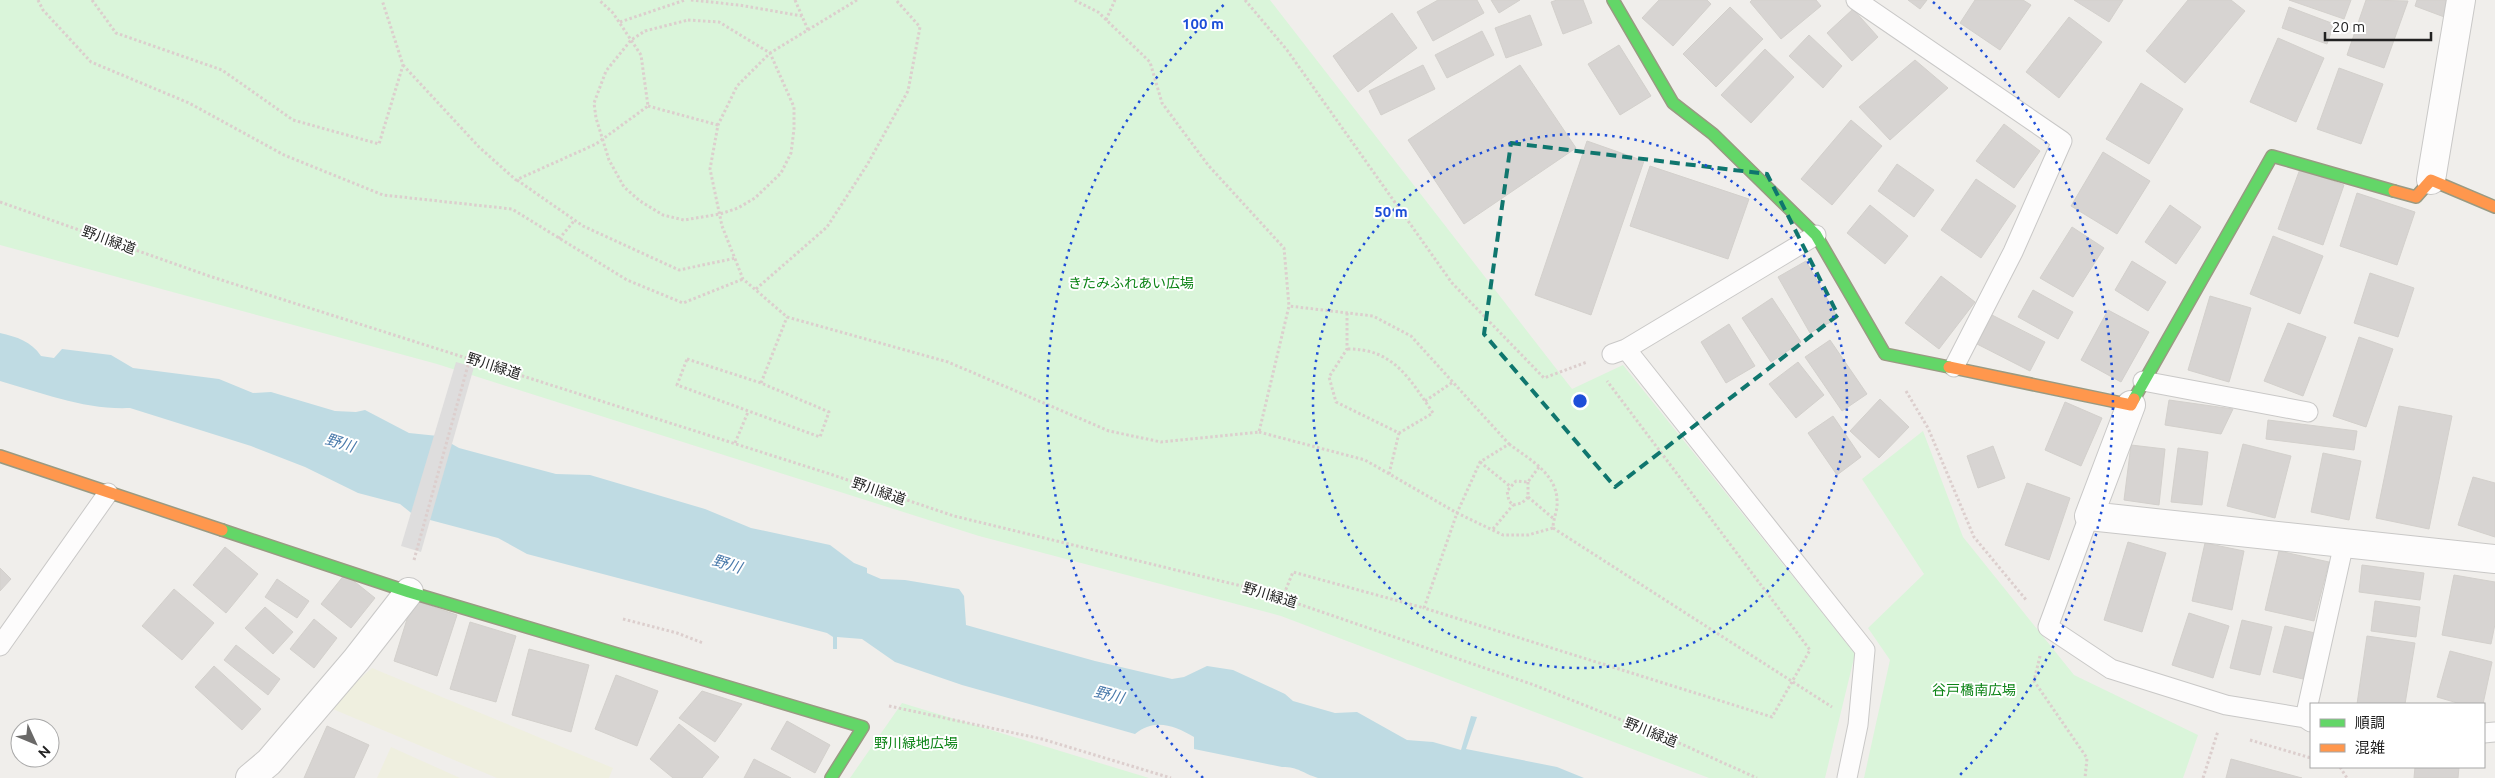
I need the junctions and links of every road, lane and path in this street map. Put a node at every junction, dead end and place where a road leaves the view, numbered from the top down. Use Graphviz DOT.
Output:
graph roads {
  1 [pos="38,0"];
  2 [pos="92,0"];
  3 [pos="382,0"];
  4 [pos="599,0"];
  5 [pos="684,0"];
  6 [pos="691,0"];
  7 [pos="795,0"];
  8 [pos="857,0"];
  9 [pos="896,0"];
  10 [pos="1074,0"];
  11 [pos="1115,0"];
  12 [pos="1245,0"];
  13 [pos="1613,0"];
  14 [pos="1856,0"];
  15 [pos="2461,0"];
  16 [pos="802,16"];
  17 [pos="1106,20"];
  18 [pos="620,22"];
  19 [pos="808,30"];
  20 [pos="631,40"];
  21 [pos="770,53"];
  22 [pos="403,65"];
  23 [pos="648,106"];
  24 [pos="718,125"];
  25 [pos="602,140"];
  26 [pos="516,180"];
  27 [pos="2431,180"];
  28 [pos="0,202"];
  29 [pos="2495,207"];
  30 [pos="720,214"];
  31 [pos="574,221"];
  32 [pos="1816,235"];
  33 [pos="559,238"];
  34 [pos="736,258"];
  35 [pos="743,280"];
  36 [pos="756,289"];
  37 [pos="1289,306"];
  38 [pos="1347,313"];
  39 [pos="787,317"];
  40 [pos="1347,349"];
  41 [pos="1619,351"];
  42 [pos="470,358"];
  43 [pos="1592,360"];
  44 [pos="1954,368"];
  45 [pos="2143,381"];
  46 [pos="1452,382"];
  47 [pos="761,383"];
  48 [pos="1425,401"];
  49 [pos="2131,405"];
  50 [pos="748,412"];
  51 [pos="2308,412"];
  52 [pos="1259,432"];
  53 [pos="1399,433"];
  54 [pos="736,443"];
  55 [pos="1509,444"];
  56 [pos="0,456"];
  57 [pos="1480,462"];
  58 [pos="1540,467"];
  59 [pos="1389,474"];
  60 [pos="1528,482"];
  61 [pos="1510,487"];
  62 [pos="108,493"];
  63 [pos="1528,497"];
  64 [pos="1513,504"];
  65 [pos="1458,513"];
  66 [pos="2090,516"];
  67 [pos="1554,519"];
  68 [pos="1553,528"];
  69 [pos="1493,530"];
  70 [pos="2344,543"];
  71 [pos="2495,560"];
  72 [pos="410,580"];
  73 [pos="1282,599"];
  74 [pos="1424,608"];
  75 [pos="2048,626"];
  76 [pos="0,646"];
  77 [pos="1792,681"];
  78 [pos="1803,689"];
  79 [pos="2311,703"];
  80 [pos="2226,705"];
  81 [pos="2308,720"];
  82 [pos="250,778"];
  83 [pos="831,778"];
  84 [pos="1757,778"];
  85 [pos="1847,778"];
  86 [pos="2085,778"];
  87 [pos="2203,778"];
  1 -- 33 [label="path"];
  2 -- 22 [label="path"];
  3 -- 22 [label="path"];
  4 -- 18 [label="path"];
  5 -- 18 [label="path"];
  6 -- 16 [label="path"];
  7 -- 16 [label="path"];
  8 -- 19 [label="path"];
  9 -- 36 [label="path"];
  10 -- 17 [label="path"];
  11 -- 17 [label="path"];
  12 -- 43 [label="path"];
  13 -- 32 [label="street"];
  14 -- 44 [label="lane"];
  15 -- 27 [label="street"];
  16 -- 19 [label="path"];
  17 -- 37 [label="path"];
  18 -- 20 [label="path"];
  19 -- 21 [label="path"];
  20 -- 21 [label="path"];
  20 -- 23 [label="path"];
  20 -- 25 [label="path"];
  21 -- 24 [label="path"];
  21 -- 30 [label="path"];
  22 -- 26 [label="path"];
  23 -- 24 [label="path"];
  23 -- 25 [label="path"];
  24 -- 30 [label="path"];
  25 -- 26 [label="path"];
  25 -- 30 [label="path"];
  26 -- 31 [label="path"];
  27 -- 29 [label="street"];
  27 -- 45 [label="street"];
  28 -- 42 [label="path, 野川緑道"];
  30 -- 34 [label="path"];
  31 -- 33 [label="path"];
  31 -- 34 [label="path"];
  32 -- 41 [label="lane"];
  32 -- 44 [label="street"];
  33 -- 35 [label="path"];
  34 -- 35 [label="path"];
  35 -- 36 [label="path"];
  36 -- 39 [label="path"];
  37 -- 38 [label="path"];
  37 -- 52 [label="path"];
  38 -- 40 [label="path"];
  38 -- 46 [label="path"];
  39 -- 47 [label="path"];
  39 -- 52 [label="path"];
  40 -- 48 [label="path"];
  40 -- 53 [label="path"];
  41 -- 43 [label="path"];
  41 -- 85 [label="lane"];
  42 -- 54 [label="path, 野川緑道"];
  42 -- 72 [label="path"];
  43 -- 77 [label="path"];
  44 -- 49 [label="street"];
  45 -- 49 [label="street"];
  45 -- 51 [label="lane"];
  46 -- 48 [label="path"];
  46 -- 55 [label="path"];
  47 -- 50 [label="path"];
  47 -- 50 [label="path"];
  48 -- 53 [label="path"];
  49 -- 66 [label="street"];
  50 -- 54 [label="path"];
  52 -- 59 [label="path"];
  53 -- 59 [label="path"];
  54 -- 73 [label="path, 野川緑道"];
  55 -- 57 [label="path"];
  55 -- 58 [label="path"];
  56 -- 62 [label="street"];
  57 -- 61 [label="path"];
  57 -- 65 [label="path"];
  58 -- 60 [label="path"];
  58 -- 67 [label="path"];
  59 -- 65 [label="path"];
  60 -- 61 [label="path"];
  60 -- 63 [label="path"];
  61 -- 64 [label="path"];
  62 -- 72 [label="street"];
  62 -- 76 [label="lane"];
  63 -- 64 [label="path"];
  63 -- 67 [label="path"];
  64 -- 69 [label="path"];
  65 -- 69 [label="path"];
  65 -- 74 [label="path"];
  66 -- 70 [label="street"];
  66 -- 75 [label="lane"];
  67 -- 68 [label="path"];
  68 -- 69 [label="path"];
  68 -- 77 [label="path"];
  70 -- 71 [label="street"];
  70 -- 79 [label="lane"];
  72 -- 82 [label="street"];
  72 -- 83 [label="street"];
  73 -- 74 [label="path"];
  73 -- 84 [label="path, 野川緑道"];
  74 -- 77 [label="path"];
  75 -- 80 [label="lane"];
  75 -- 86 [label="path"];
  77 -- 78 [label="path"];
  80 -- 81 [label="lane"];
  80 -- 87 [label="path"];
}
